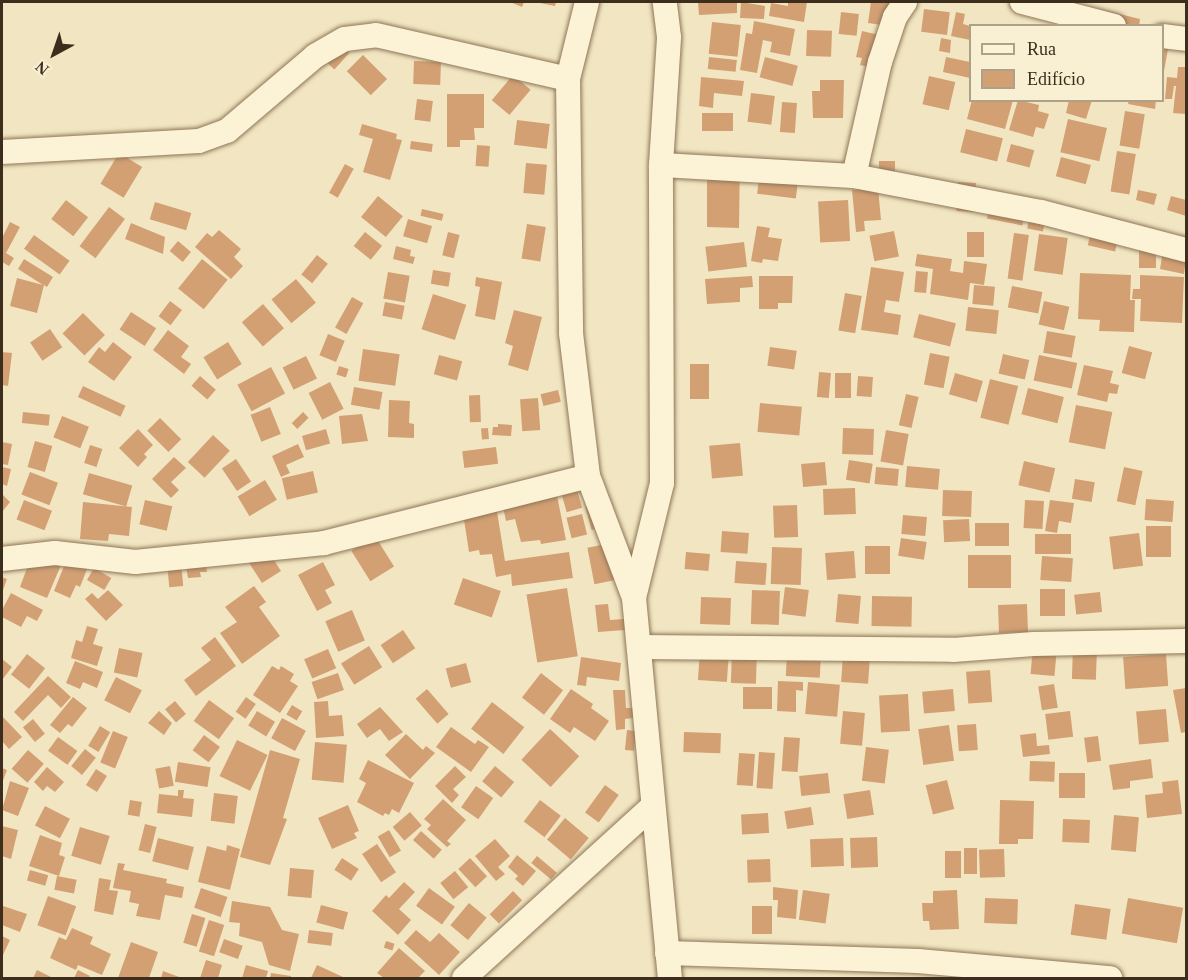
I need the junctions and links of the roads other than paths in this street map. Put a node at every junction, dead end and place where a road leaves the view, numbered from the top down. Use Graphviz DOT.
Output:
graph roads {
  1 [pos="587,2"];
  2 [pos="665,2"];
  3 [pos="905,2"];
  4 [pos="1022,2"];
  5 [pos="1106,24"];
  6 [pos="1164,36"];
  7 [pos="1186,39"];
  8 [pos="568,78"];
  9 [pos="2,152"];
  10 [pos="661,165"];
  11 [pos="854,176"];
  12 [pos="1186,250"];
  13 [pos="588,476"];
  14 [pos="2,559"];
  15 [pos="634,598"];
  16 [pos="1186,641"];
  17 [pos="639,647"];
  18 [pos="652,807"];
  19 [pos="667,953"];
  20 [pos="464,978"];
  21 [pos="670,978"];
  22 [pos="1110,978"];
  1 -- 8 [label="street"];
  2 -- 10 [label="street"];
  3 -- 11 [label="street"];
  4 -- 5 [label="street"];
  6 -- 7 [label="street"];
  8 -- 9 [label="street"];
  8 -- 13 [label="street"];
  10 -- 11 [label="street"];
  10 -- 15 [label="street"];
  11 -- 12 [label="street"];
  13 -- 14 [label="street"];
  13 -- 15 [label="street"];
  15 -- 17 [label="street"];
  16 -- 17 [label="street"];
  17 -- 18 [label="street"];
  18 -- 19 [label="street"];
  18 -- 20 [label="street"];
  19 -- 21 [label="street"];
  19 -- 22 [label="street"];
}
